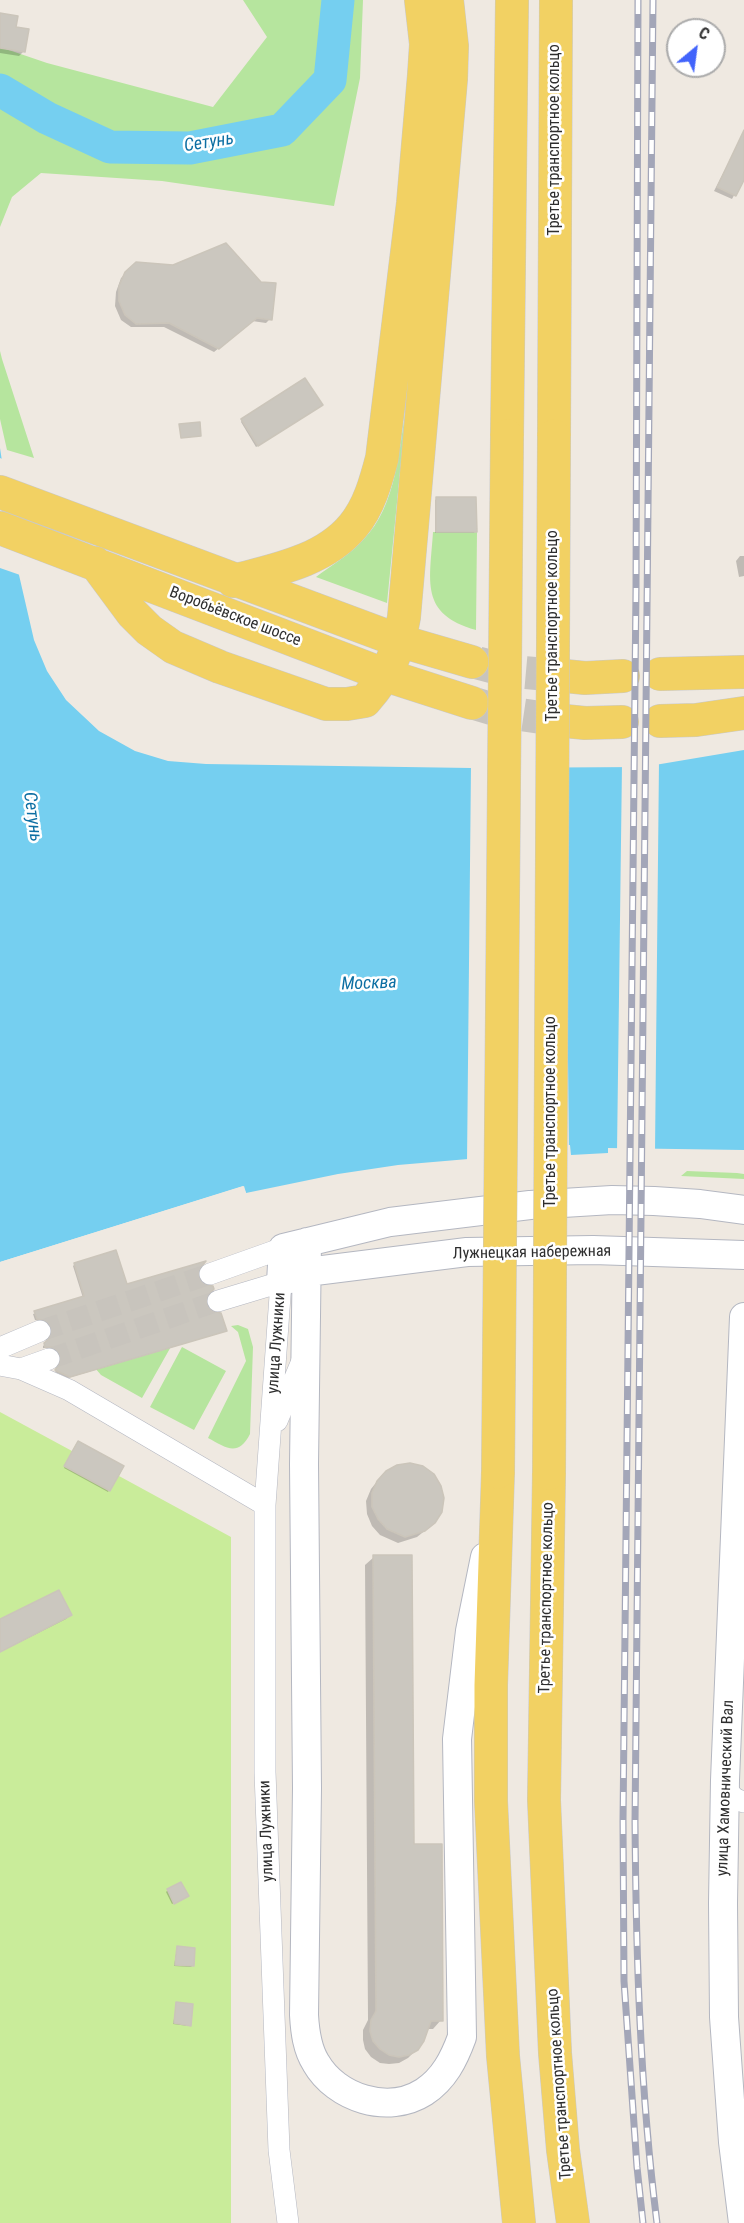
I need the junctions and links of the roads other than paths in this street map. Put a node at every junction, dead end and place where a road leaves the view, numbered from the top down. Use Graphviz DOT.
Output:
graph roads {
  1 [pos="421,0"];
  2 [pos="447,0"];
  3 [pos="512,0"];
  4 [pos="556,0"];
  5 [pos="0,492"];
  6 [pos="0,528"];
  7 [pos="95,562"];
  8 [pos="233,580"];
  9 [pos="400,641"];
  10 [pos="472,662"];
  11 [pos="744,672"];
  12 [pos="660,674"];
  13 [pos="385,675"];
  14 [pos="623,676"];
  15 [pos="575,677"];
  16 [pos="472,703"];
  17 [pos="744,713"];
  18 [pos="660,721"];
  19 [pos="575,722"];
  20 [pos="622,722"];
  21 [pos="744,1210"];
  22 [pos="295,1245"];
  23 [pos="744,1255"];
  24 [pos="307,1272"];
  25 [pos="210,1274"];
  26 [pos="281,1282"];
  27 [pos="218,1301"];
  28 [pos="744,1317"];
  29 [pos="40,1331"];
  30 [pos="0,1348"];
  31 [pos="306,1351"];
  32 [pos="49,1359"];
  33 [pos="0,1365"];
  34 [pos="21,1369"];
  35 [pos="270,1438"];
  36 [pos="498,1489"];
  37 [pos="266,1505"];
  38 [pos="725,1780"];
  39 [pos="744,1802"];
  40 [pos="288,2223"];
  41 [pos="519,2223"];
  42 [pos="573,2223"];
  43 [pos="743,2223"];
  1 -- 8 [label="main road"];
  2 -- 9 [label="main road"];
  3 -- 36 [label="main road, bridge"];
  4 -- 42 [label="main road, Третье транспортное кольцо, bridge"];
  5 -- 8 [label="main road, Воробьёвское шоссе"];
  6 -- 7 [label="main road, Воробьёвское шоссе"];
  7 -- 13 [label="main road, Воробьёвское шоссе"];
  7 -- 13 [label="main road"];
  8 -- 9 [label="main road, Воробьёвское шоссе"];
  9 -- 10 [label="main road, Воробьёвское шоссе"];
  9 -- 13 [label="main road"];
  11 -- 12 [label="main road"];
  13 -- 16 [label="main road, Воробьёвское шоссе"];
  14 -- 15 [label="main road"];
  17 -- 18 [label="main road"];
  19 -- 20 [label="main road"];
  21 -- 22 [label="main road"];
  22 -- 24 [label="main road"];
  22 -- 25 [label="street"];
  22 -- 26 [label="main road, улица Лужники"];
  23 -- 24 [label="main road, Лужнецкая набережная"];
  24 -- 26 [label="main road, Лужнецкая набережная"];
  24 -- 31 [label="main road"];
  26 -- 27 [label="street, Лужнецкая набережная"];
  26 -- 35 [label="street, улица Лужники"];
  28 -- 38 [label="main road, улица Хамовнический Вал"];
  29 -- 30 [label="street"];
  31 -- 35 [label="street, улица Лужники"];
  31 -- 36 [label="main road"];
  32 -- 34 [label="street"];
  33 -- 34 [label="street"];
  34 -- 37 [label="street"];
  35 -- 37 [label="street, улица Лужники"];
  36 -- 41 [label="main road"];
  37 -- 40 [label="street, улица Лужники"];
  38 -- 39 [label="street"];
  38 -- 43 [label="main road, улица Хамовнический Вал"];
}
